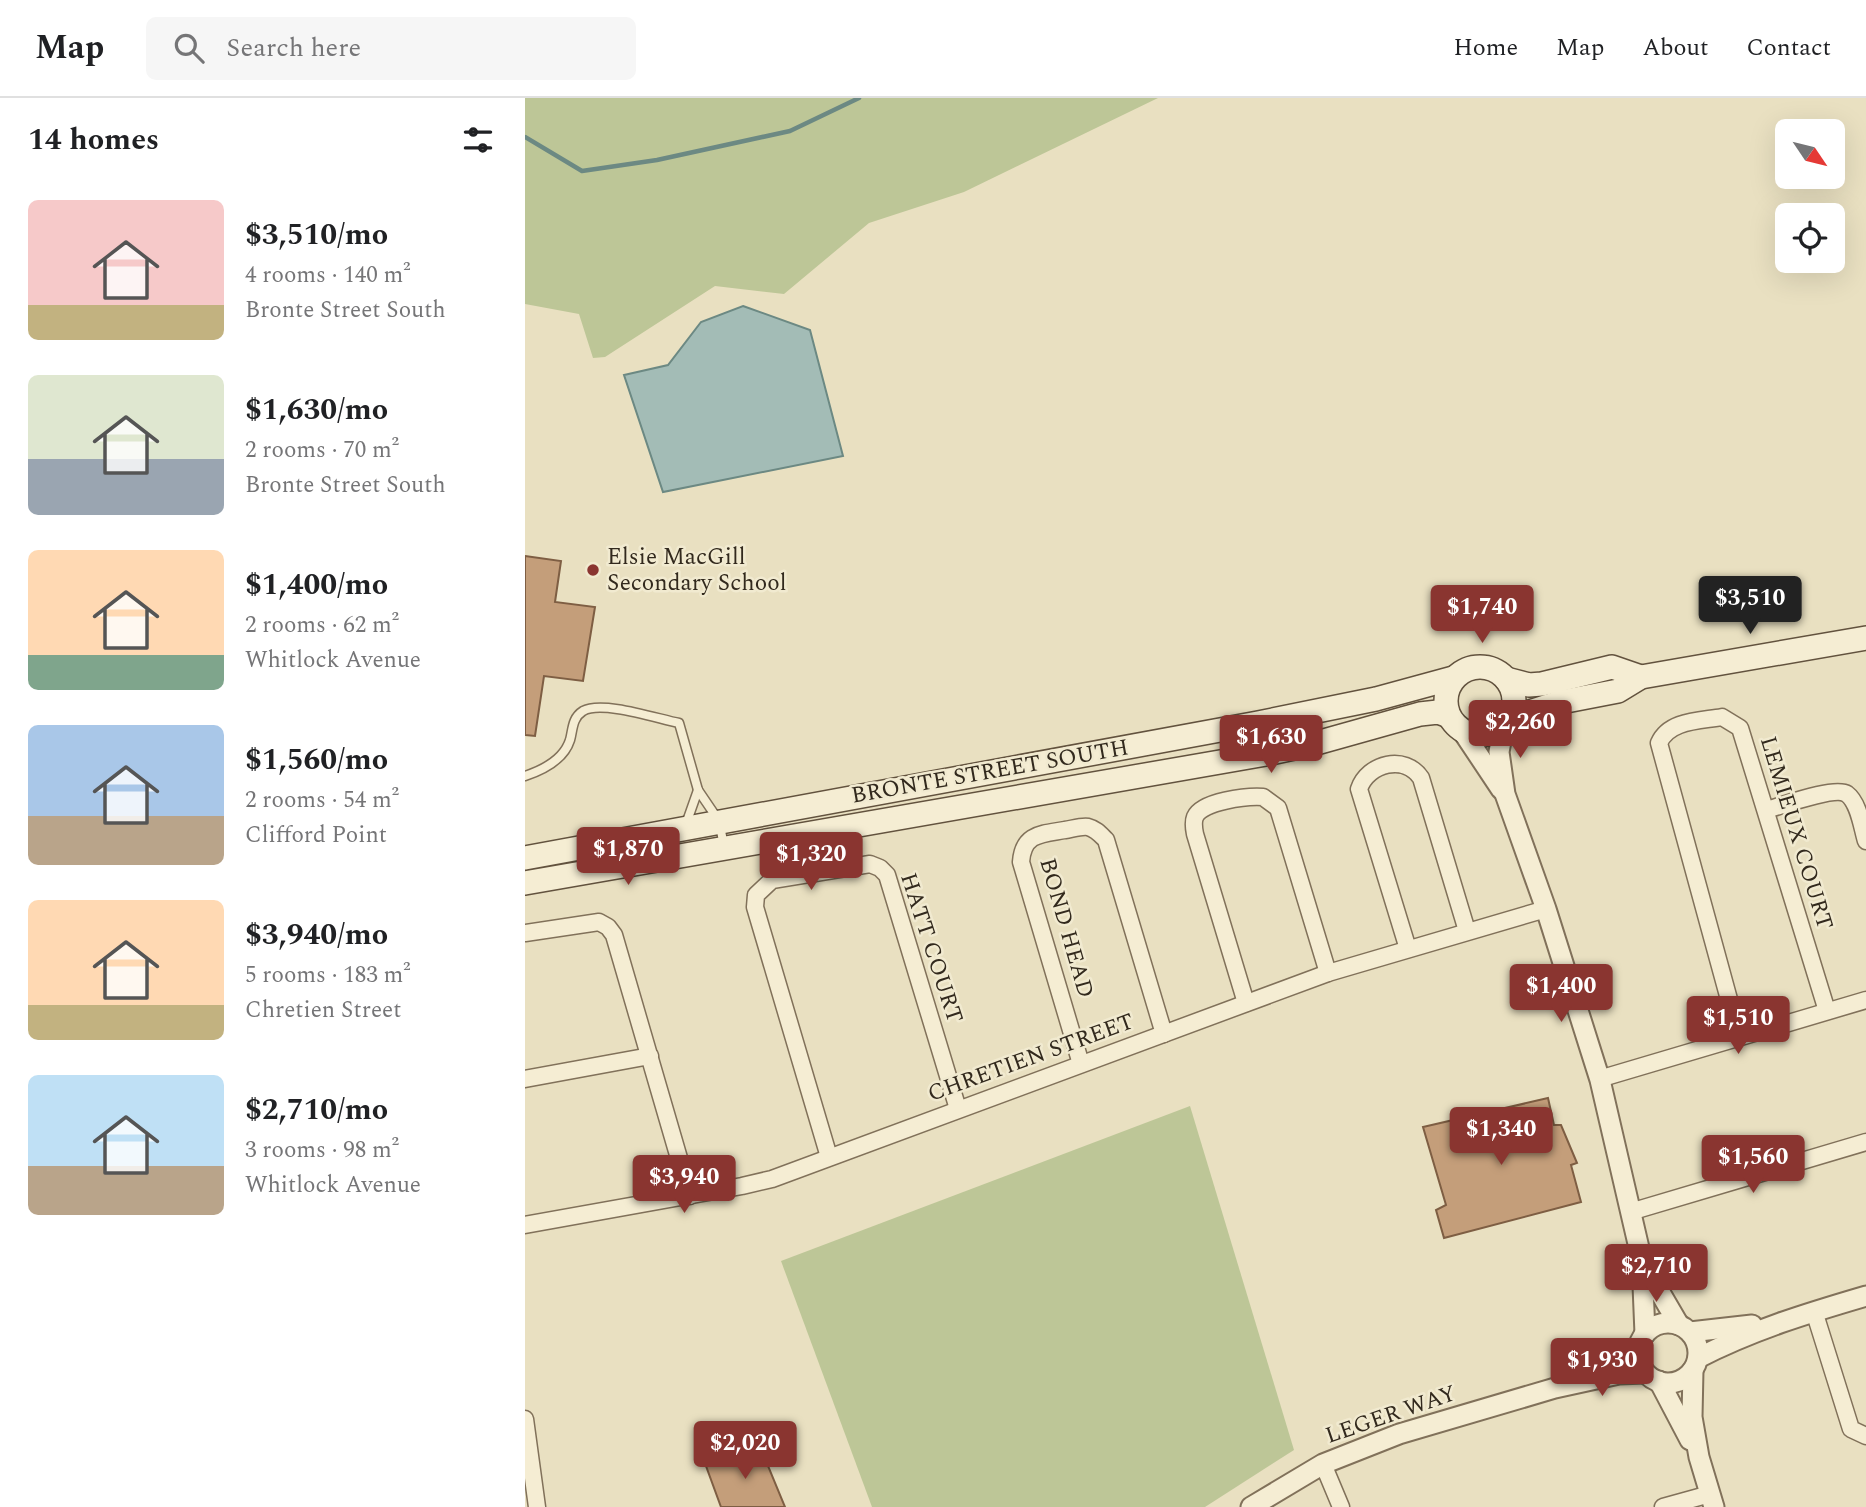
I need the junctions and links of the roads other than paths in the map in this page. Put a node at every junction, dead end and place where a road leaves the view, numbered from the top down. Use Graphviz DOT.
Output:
graph roads {
  1 [pos="1866,638"];
  2 [pos="1641,677"];
  3 [pos="1453,678"];
  4 [pos="1506,679"];
  5 [pos="1506,722"];
  6 [pos="1455,723"];
  7 [pos="525,776"];
  8 [pos="698,790"];
  9 [pos="1505,794"];
  10 [pos="1766,810"];
  11 [pos="719,821"];
  12 [pos="685,827"];
  13 [pos="1866,841"];
  14 [pos="724,848"];
  15 [pos="525,858"];
  16 [pos="525,883"];
  17 [pos="1546,909"];
  18 [pos="1467,931"];
  19 [pos="525,933"];
  20 [pos="1408,949"];
  21 [pos="1328,973"];
  22 [pos="1866,1000"];
  23 [pos="1246,1003"];
  24 [pos="1827,1011"];
  25 [pos="1164,1034"];
  26 [pos="1739,1036"];
  27 [pos="650,1056"];
  28 [pos="1081,1064"];
  29 [pos="525,1079"];
  30 [pos="1599,1079"];
  31 [pos="958,1109"];
  32 [pos="1866,1142"];
  33 [pos="829,1157"];
  34 [pos="690,1196"];
  35 [pos="1630,1212"];
  36 [pos="525,1225"];
  37 [pos="1642,1261"];
  38 [pos="1866,1296"];
  39 [pos="1815,1311"];
  40 [pos="1777,1322"];
  41 [pos="1685,1328"];
  42 [pos="1641,1341"];
  43 [pos="1695,1364"];
  44 [pos="1652,1377"];
  45 [pos="1555,1388"];
  46 [pos="525,1419"];
  47 [pos="1866,1436"];
  48 [pos="1699,1457"];
  49 [pos="1323,1464"];
  50 [pos="1712,1500"];
  51 [pos="537,1507"];
  52 [pos="1251,1507"];
  53 [pos="1341,1507"];
  54 [pos="1664,1507"];
  1 -- 2 [label="main road"];
  2 -- 4 [label="main road"];
  2 -- 5 [label="main road"];
  3 -- 4 [label="main road"];
  3 -- 6 [label="main road"];
  3 -- 11 [label="main road, BRONTE STREET SOUTH"];
  4 -- 5 [label="main road"];
  5 -- 6 [label="main road"];
  5 -- 9 [label="street"];
  6 -- 9 [label="street"];
  6 -- 14 [label="main road, BRONTE STREET SOUTH"];
  7 -- 8 [label="lane"];
  8 -- 11 [label="lane"];
  8 -- 12 [label="lane"];
  9 -- 17 [label="street"];
  10 -- 13 [label="street"];
  10 -- 24 [label="street, LEMIEUX COURT"];
  10 -- 26 [label="street, LEMIEUX COURT"];
  11 -- 12 [label="main road, BRONTE STREET SOUTH"];
  11 -- 14 [label="lane"];
  12 -- 15 [label="main road, BRONTE STREET SOUTH"];
  14 -- 16 [label="main road, BRONTE STREET SOUTH"];
  17 -- 18 [label="street, CHRETIEN STREET"];
  17 -- 30 [label="street"];
  18 -- 20 [label="street, CHRETIEN STREET"];
  18 -- 20 [label="street"];
  19 -- 27 [label="street"];
  20 -- 21 [label="street, CHRETIEN STREET"];
  21 -- 23 [label="street, CHRETIEN STREET"];
  21 -- 23 [label="street"];
  22 -- 24 [label="street"];
  23 -- 25 [label="street, CHRETIEN STREET"];
  24 -- 26 [label="street"];
  25 -- 28 [label="street, CHRETIEN STREET"];
  25 -- 28 [label="street, BOND HEAD"];
  26 -- 30 [label="street"];
  27 -- 29 [label="street"];
  27 -- 34 [label="street"];
  28 -- 31 [label="street, CHRETIEN STREET"];
  30 -- 35 [label="street"];
  31 -- 33 [label="street, CHRETIEN STREET"];
  31 -- 33 [label="street, HATT COURT"];
  32 -- 35 [label="street"];
  33 -- 34 [label="street, CHRETIEN STREET"];
  34 -- 36 [label="street, CHRETIEN STREET"];
  35 -- 37 [label="street"];
  37 -- 41 [label="street"];
  37 -- 42 [label="street"];
  38 -- 39 [label="street"];
  39 -- 40 [label="street"];
  39 -- 47 [label="street"];
  40 -- 41 [label="street"];
  40 -- 43 [label="street"];
  41 -- 42 [label="street"];
  41 -- 43 [label="street"];
  42 -- 44 [label="street"];
  42 -- 45 [label="street, LEGER WAY"];
  43 -- 44 [label="street"];
  43 -- 48 [label="street"];
  44 -- 45 [label="street, LEGER WAY"];
  44 -- 48 [label="street"];
  45 -- 49 [label="street, LEGER WAY"];
  46 -- 51 [label="street"];
  48 -- 50 [label="street"];
  49 -- 52 [label="street, LEGER WAY"];
  49 -- 53 [label="street"];
  50 -- 54 [label="street"];
}
